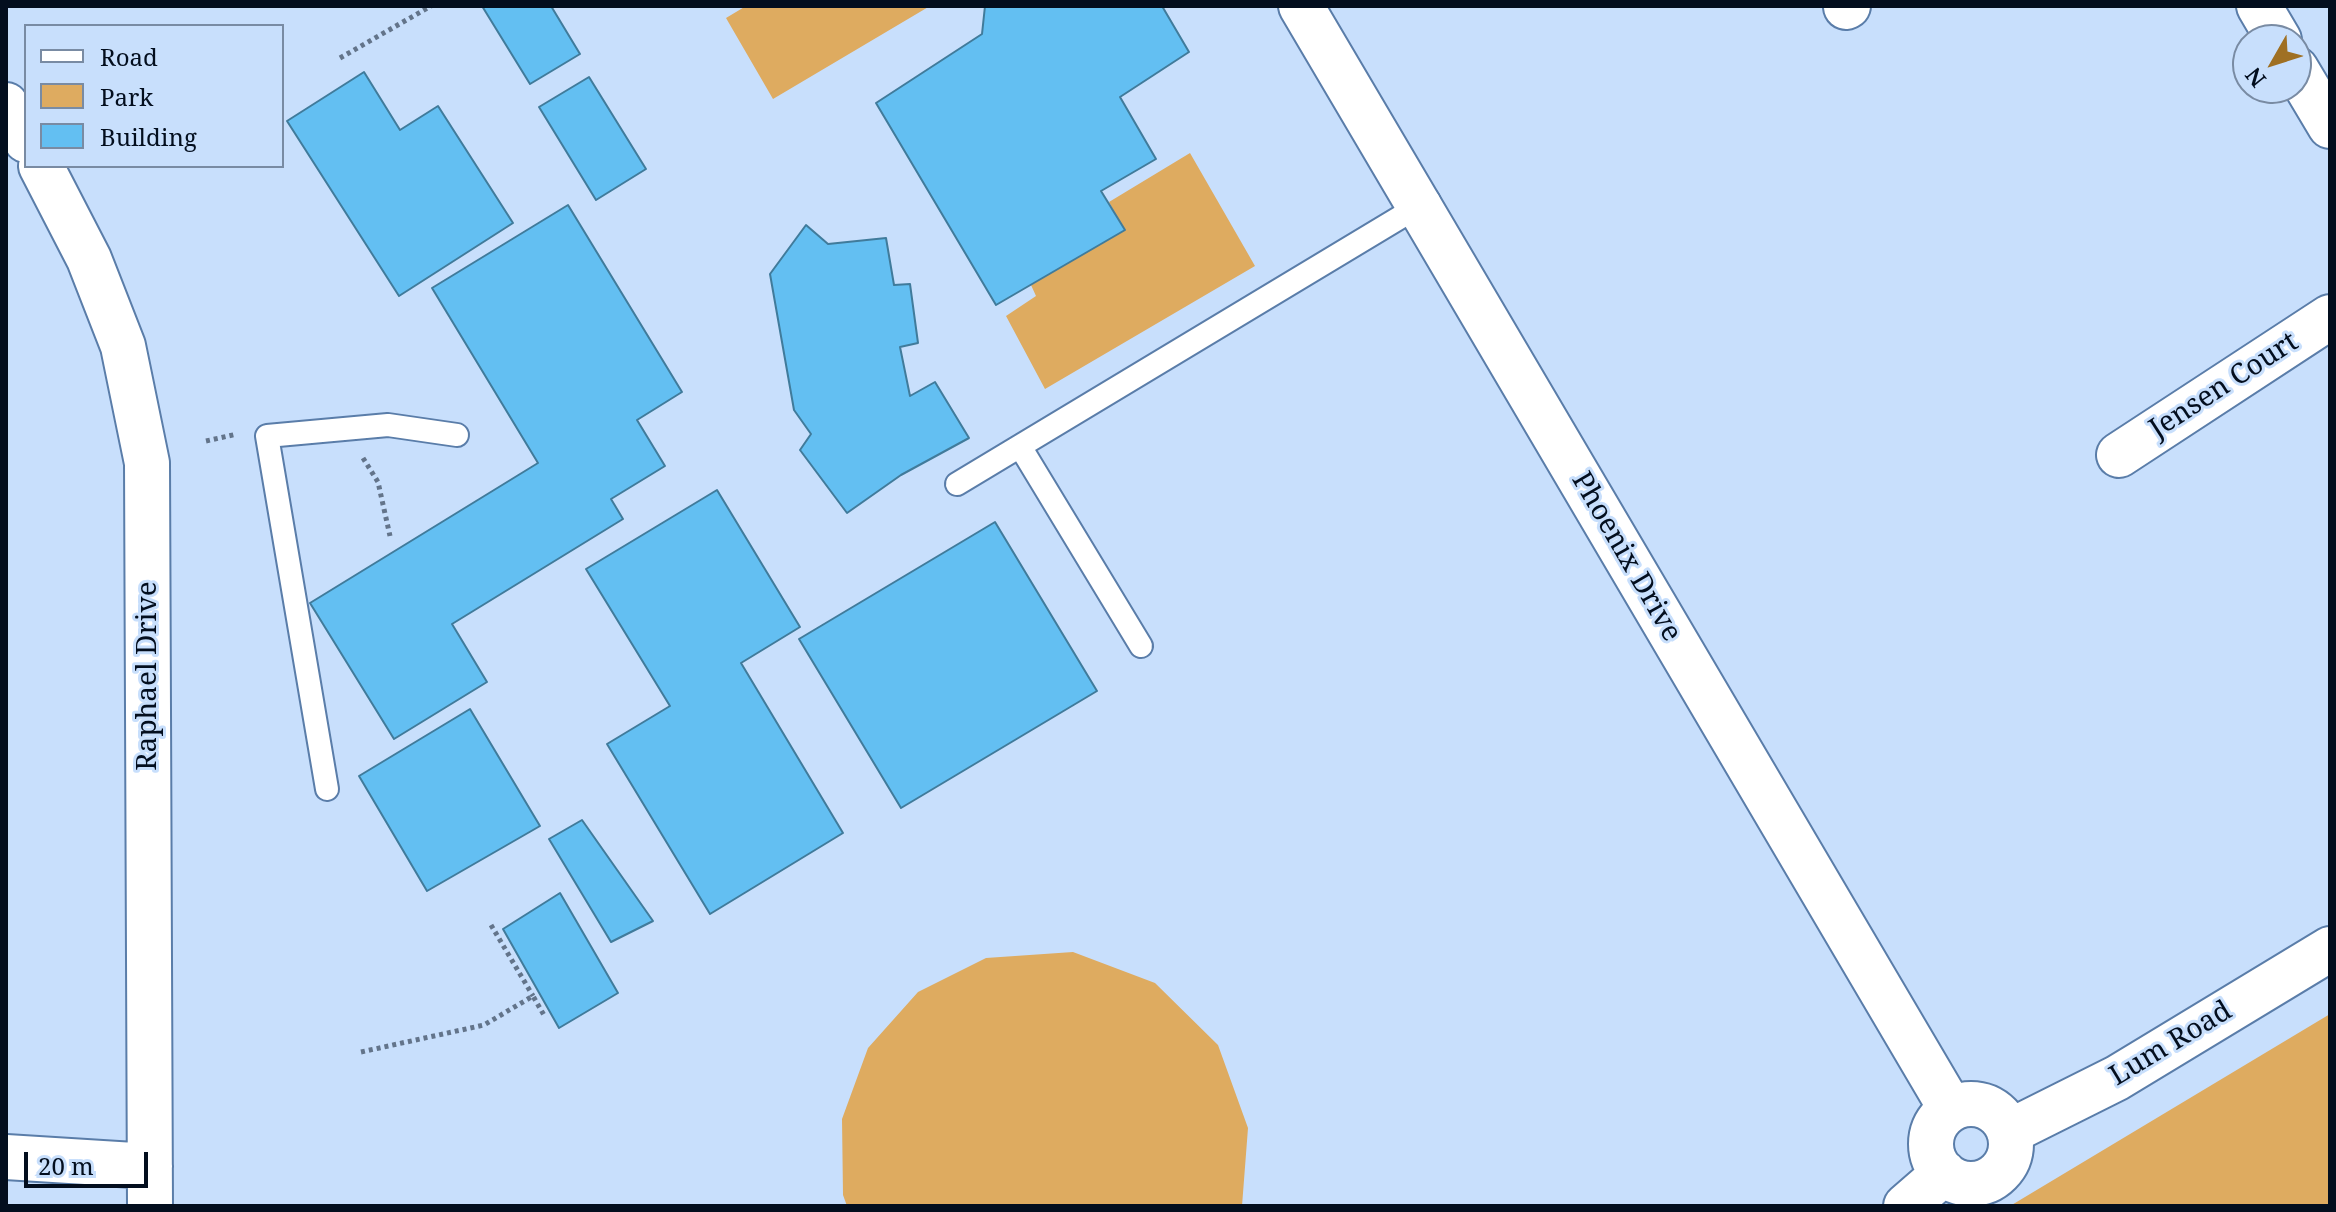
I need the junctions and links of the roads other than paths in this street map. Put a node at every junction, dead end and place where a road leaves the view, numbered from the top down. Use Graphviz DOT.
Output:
graph roads {
  1 [pos="1301,6"];
  2 [pos="2259,6"];
  3 [pos="2270,24"];
  4 [pos="2312,96"];
  5 [pos="6,105"];
  6 [pos="2330,126"];
  7 [pos="24,136"];
  8 [pos="42,168"];
  9 [pos="1419,206"];
  10 [pos="2330,317"];
  11 [pos="457,435"];
  12 [pos="1021,448"];
  13 [pos="2119,455"];
  14 [pos="957,484"];
  15 [pos="1141,646"];
  16 [pos="327,789"];
  17 [pos="2330,949"];
  18 [pos="1951,1109"];
  19 [pos="2009,1132"];
  20 [pos="6,1157"];
  21 [pos="1944,1173"];
  22 [pos="150,1186"];
  23 [pos="1906,1206"];
  1 -- 9 [label="street, Phoenix Drive"];
  2 -- 3 [label="street"];
  4 -- 6 [label="street"];
  5 -- 7 [label="street"];
  8 -- 22 [label="street, Raphael Drive"];
  9 -- 12 [label="lane"];
  9 -- 18 [label="street, Phoenix Drive"];
  10 -- 13 [label="street, Jensen Court"];
  11 -- 16 [label="lane"];
  12 -- 14 [label="lane"];
  12 -- 15 [label="lane"];
  17 -- 19 [label="street, Lum Road"];
  18 -- 19 [label="street"];
  18 -- 21 [label="street"];
  19 -- 21 [label="street"];
  20 -- 22 [label="street"];
  21 -- 23 [label="street"];
}
